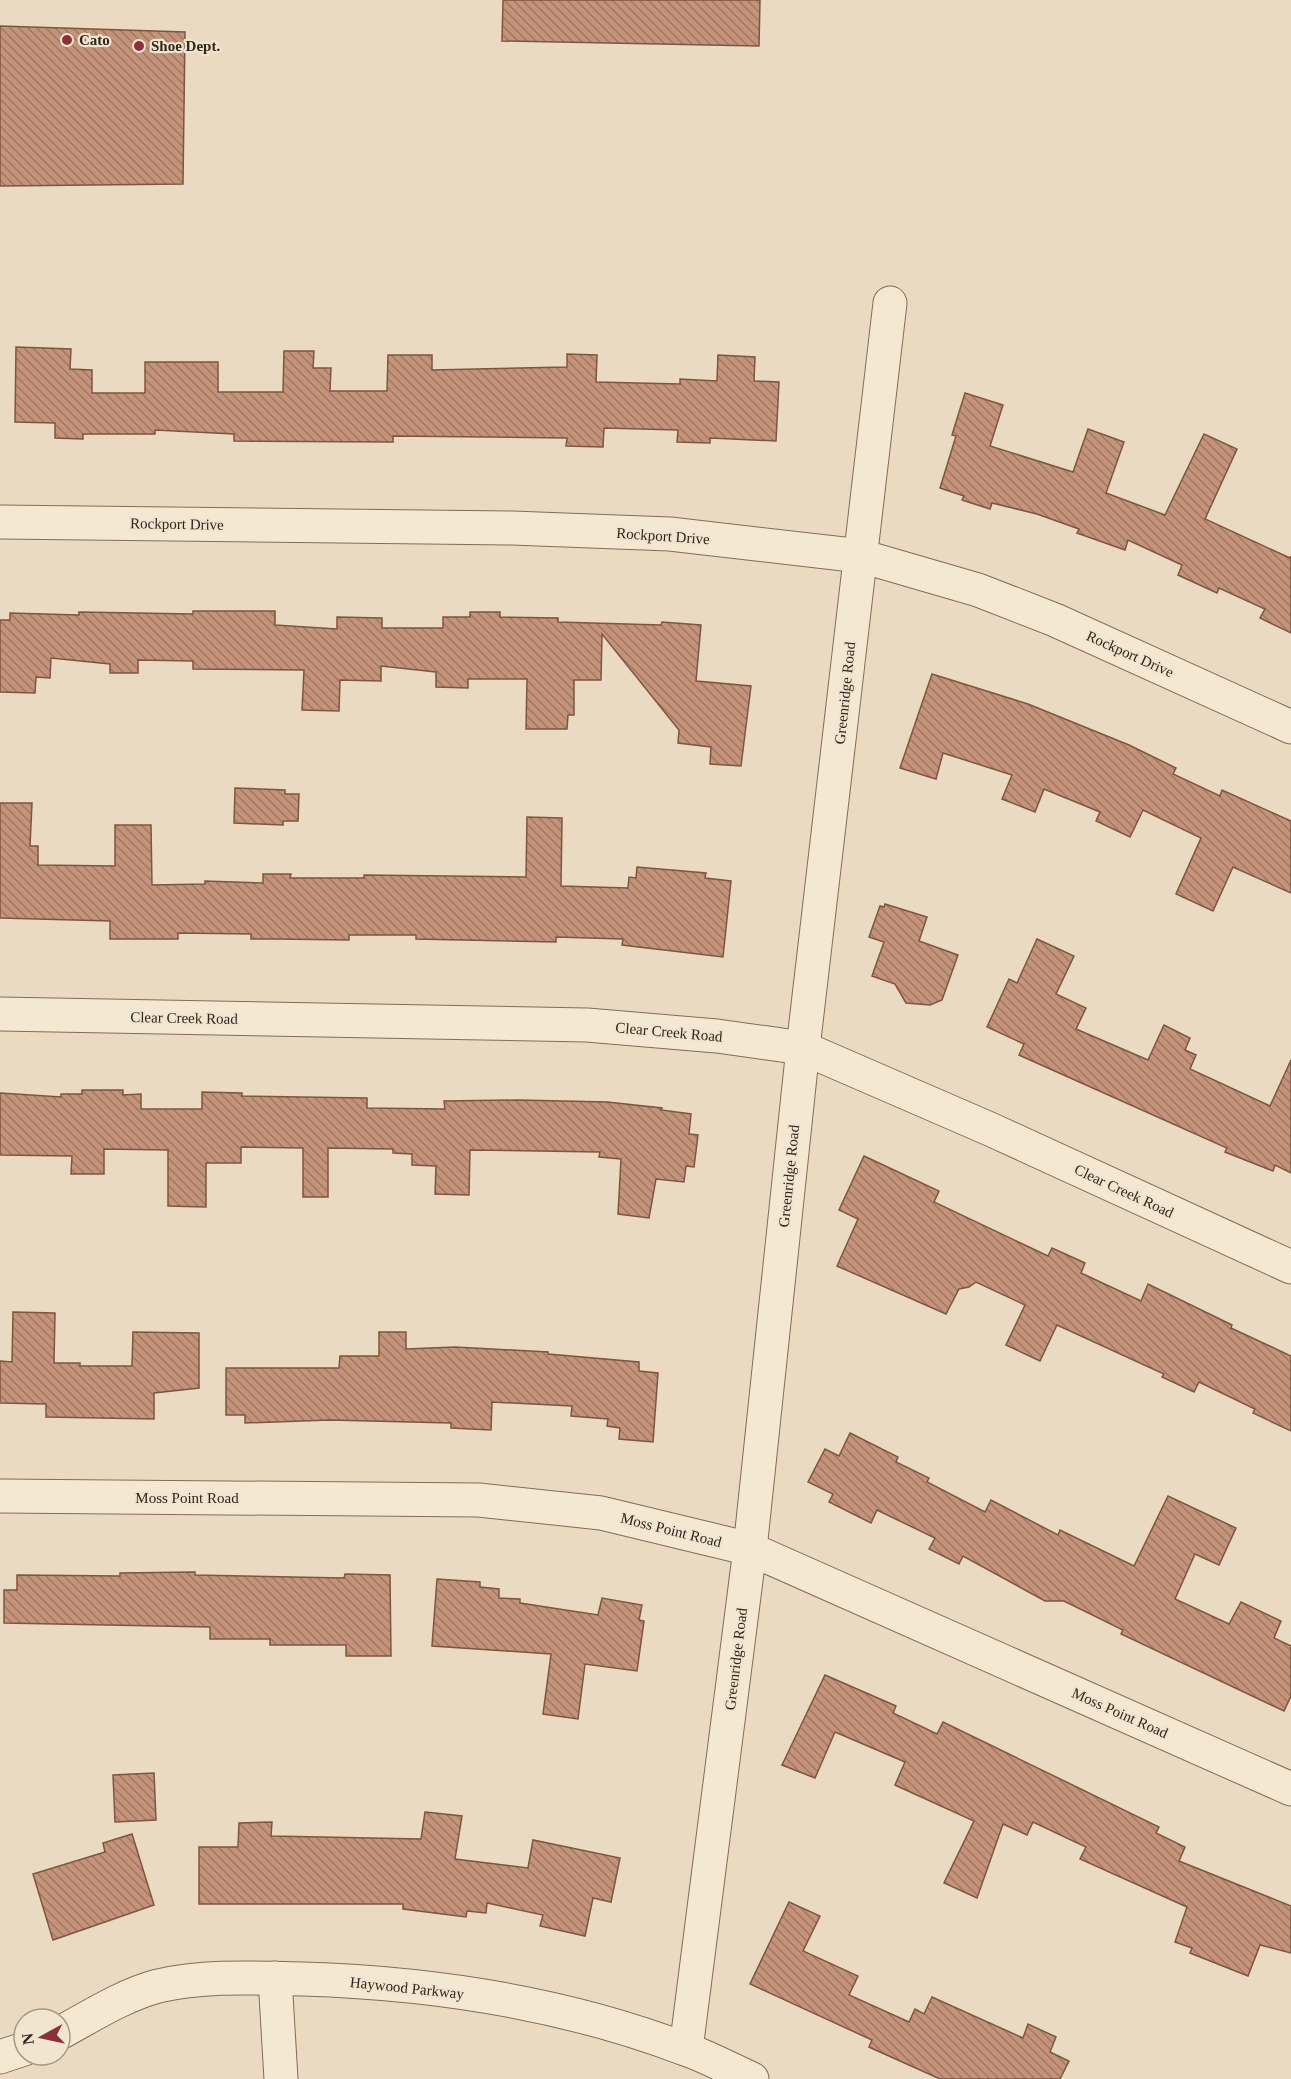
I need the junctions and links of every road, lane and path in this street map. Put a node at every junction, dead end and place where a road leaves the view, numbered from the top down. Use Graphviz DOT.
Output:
graph roads {
  1 [pos="890,303"];
  2 [pos="0,522"];
  3 [pos="861,556"];
  4 [pos="1291,727"];
  5 [pos="0,1014"];
  6 [pos="803,1048"];
  7 [pos="1291,1267"];
  8 [pos="0,1496"];
  9 [pos="750,1549"];
  10 [pos="1291,1789"];
  11 [pos="275,1978"];
  12 [pos="72,2026"];
  13 [pos="686,2049"];
  14 [pos="281,2079"];
  15 [pos="752,2079"];
  1 -- 3 [label="street, Greenridge Road"];
  2 -- 3 [label="street, Rockport Drive"];
  3 -- 4 [label="street, Rockport Drive"];
  3 -- 6 [label="street, Greenridge Road"];
  5 -- 6 [label="street, Clear Creek Road"];
  6 -- 7 [label="street, Clear Creek Road"];
  6 -- 9 [label="street, Greenridge Road"];
  8 -- 9 [label="street, Moss Point Road"];
  9 -- 10 [label="street, Moss Point Road"];
  9 -- 13 [label="street, Greenridge Road"];
  11 -- 12 [label="street, Haywood Parkway"];
  11 -- 13 [label="street, Haywood Parkway"];
  11 -- 14 [label="street"];
  13 -- 15 [label="street, Haywood Parkway"];
}
